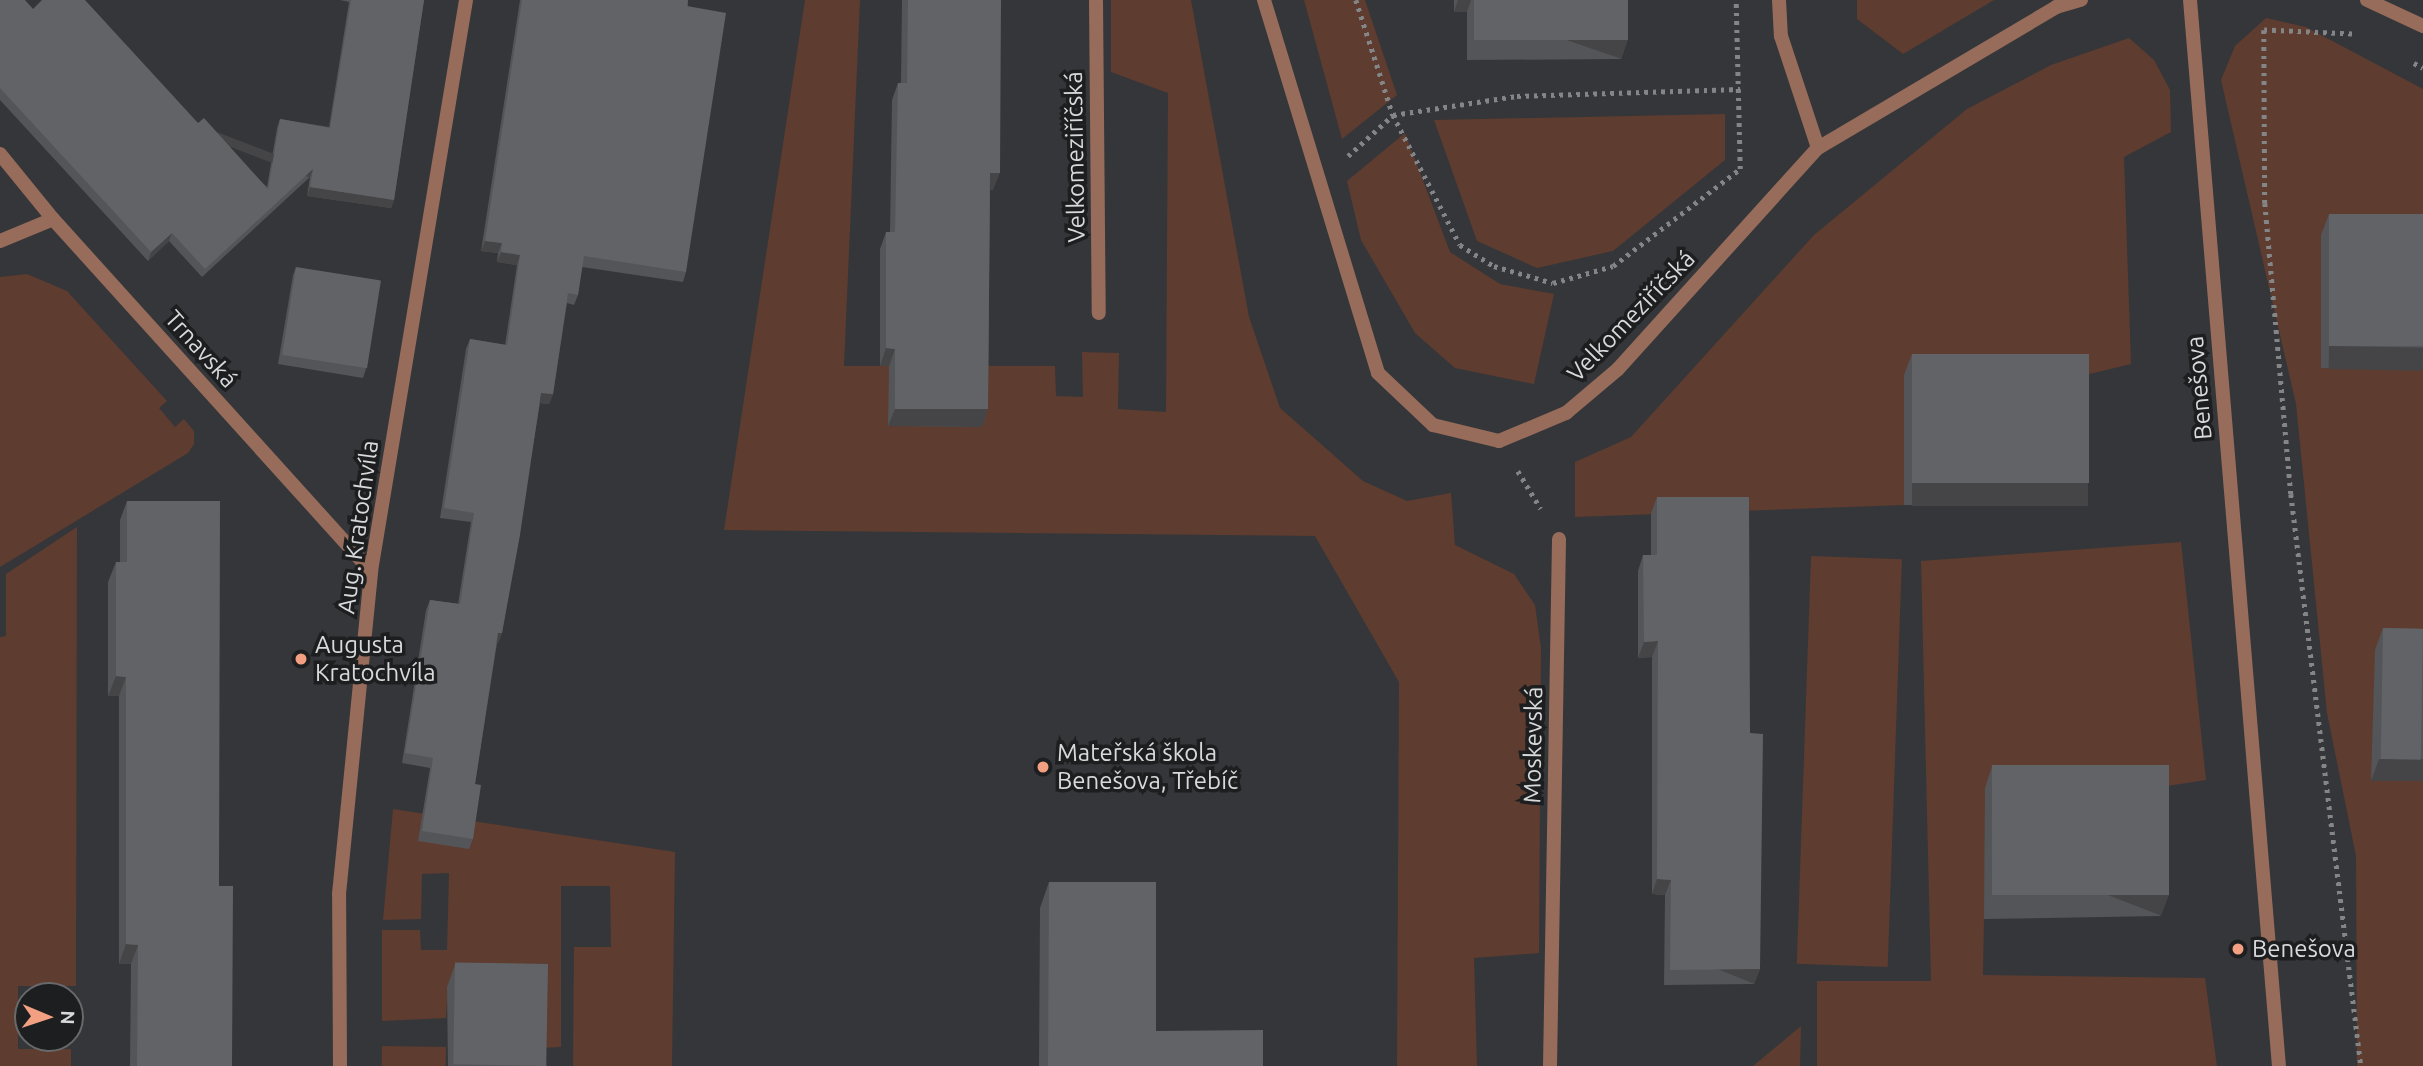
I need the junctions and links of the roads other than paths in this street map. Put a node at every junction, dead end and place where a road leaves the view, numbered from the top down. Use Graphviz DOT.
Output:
graph roads {
  1 [pos="466,0"];
  2 [pos="1096,0"];
  3 [pos="1264,0"];
  4 [pos="1779,0"];
  5 [pos="2081,0"];
  6 [pos="2190,0"];
  7 [pos="2367,0"];
  8 [pos="2423,26"];
  9 [pos="1818,148"];
  10 [pos="0,154"];
  11 [pos="53,219"];
  12 [pos="0,241"];
  13 [pos="1100,313"];
  14 [pos="1559,539"];
  15 [pos="372,571"];
  16 [pos="340,1066"];
  17 [pos="1550,1066"];
  18 [pos="2279,1066"];
  1 -- 15 [label="street, Aug. Kratochvíla"];
  2 -- 13 [label="street, Velkomeziříčská"];
  3 -- 9 [label="street, Velkomeziříčská"];
  4 -- 9 [label="street"];
  5 -- 9 [label="street, Velkomeziříčská"];
  6 -- 18 [label="street, Benešova"];
  7 -- 8 [label="street"];
  10 -- 11 [label="street, Trnavská"];
  11 -- 12 [label="street"];
  11 -- 15 [label="street, Trnavská"];
  14 -- 17 [label="street, Moskevská"];
  15 -- 16 [label="street, Aug. Kratochvíla"];
}
